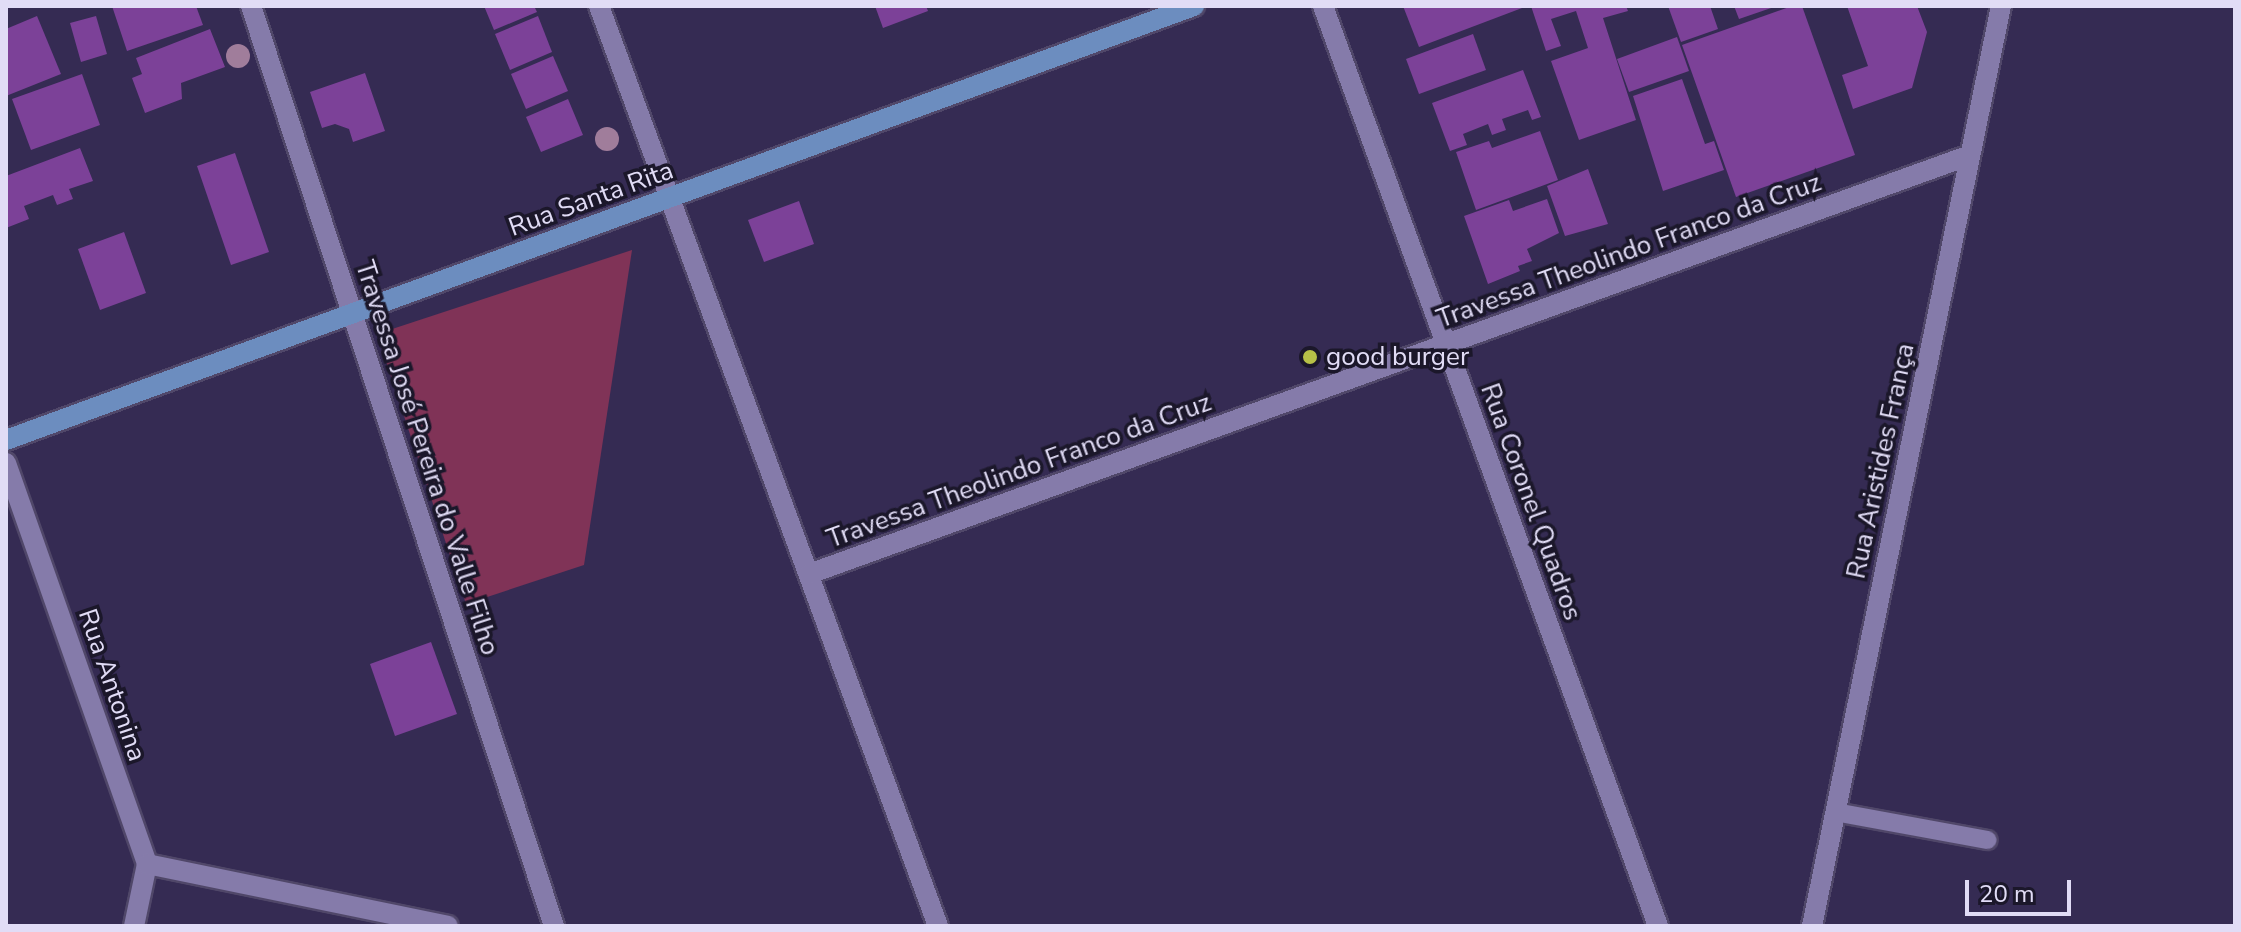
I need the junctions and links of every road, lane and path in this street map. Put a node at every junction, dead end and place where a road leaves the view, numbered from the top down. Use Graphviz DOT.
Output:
graph roads {
  1 [pos="251,6"];
  2 [pos="599,6"];
  3 [pos="1194,6"];
  4 [pos="1323,6"];
  5 [pos="2001,6"];
  6 [pos="1970,155"];
  7 [pos="670,197"];
  8 [pos="353,314"];
  9 [pos="1446,344"];
  10 [pos="6,440"];
  11 [pos="6,463"];
  12 [pos="809,574"];
  13 [pos="1835,812"];
  14 [pos="1987,840"];
  15 [pos="147,864"];
  16 [pos="134,926"];
  17 [pos="448,926"];
  18 [pos="554,926"];
  19 [pos="938,926"];
  20 [pos="1658,926"];
  21 [pos="1812,926"];
  1 -- 8 [label="street, Travessa José Pereira do Valle Filho"];
  2 -- 7 [label="street"];
  3 -- 7 [label="street, Rua Santa Rita"];
  4 -- 9 [label="street, Rua Coronel Quadros"];
  5 -- 6 [label="street, Rua Aristides França"];
  6 -- 9 [label="street, Travessa Theolindo Franco da Cruz"];
  6 -- 13 [label="street, Rua Aristides França"];
  7 -- 8 [label="street, Rua Santa Rita"];
  7 -- 12 [label="street"];
  8 -- 10 [label="street, Rua Santa Rita"];
  8 -- 18 [label="street, Travessa José Pereira do Valle Filho"];
  9 -- 12 [label="street, Travessa Theolindo Franco da Cruz"];
  9 -- 20 [label="street, Rua Coronel Quadros"];
  11 -- 15 [label="street, Rua Antonina"];
  12 -- 19 [label="street"];
  13 -- 14 [label="lane"];
  13 -- 21 [label="street, Rua Aristides França"];
  15 -- 16 [label="street"];
  15 -- 17 [label="street"];
}
